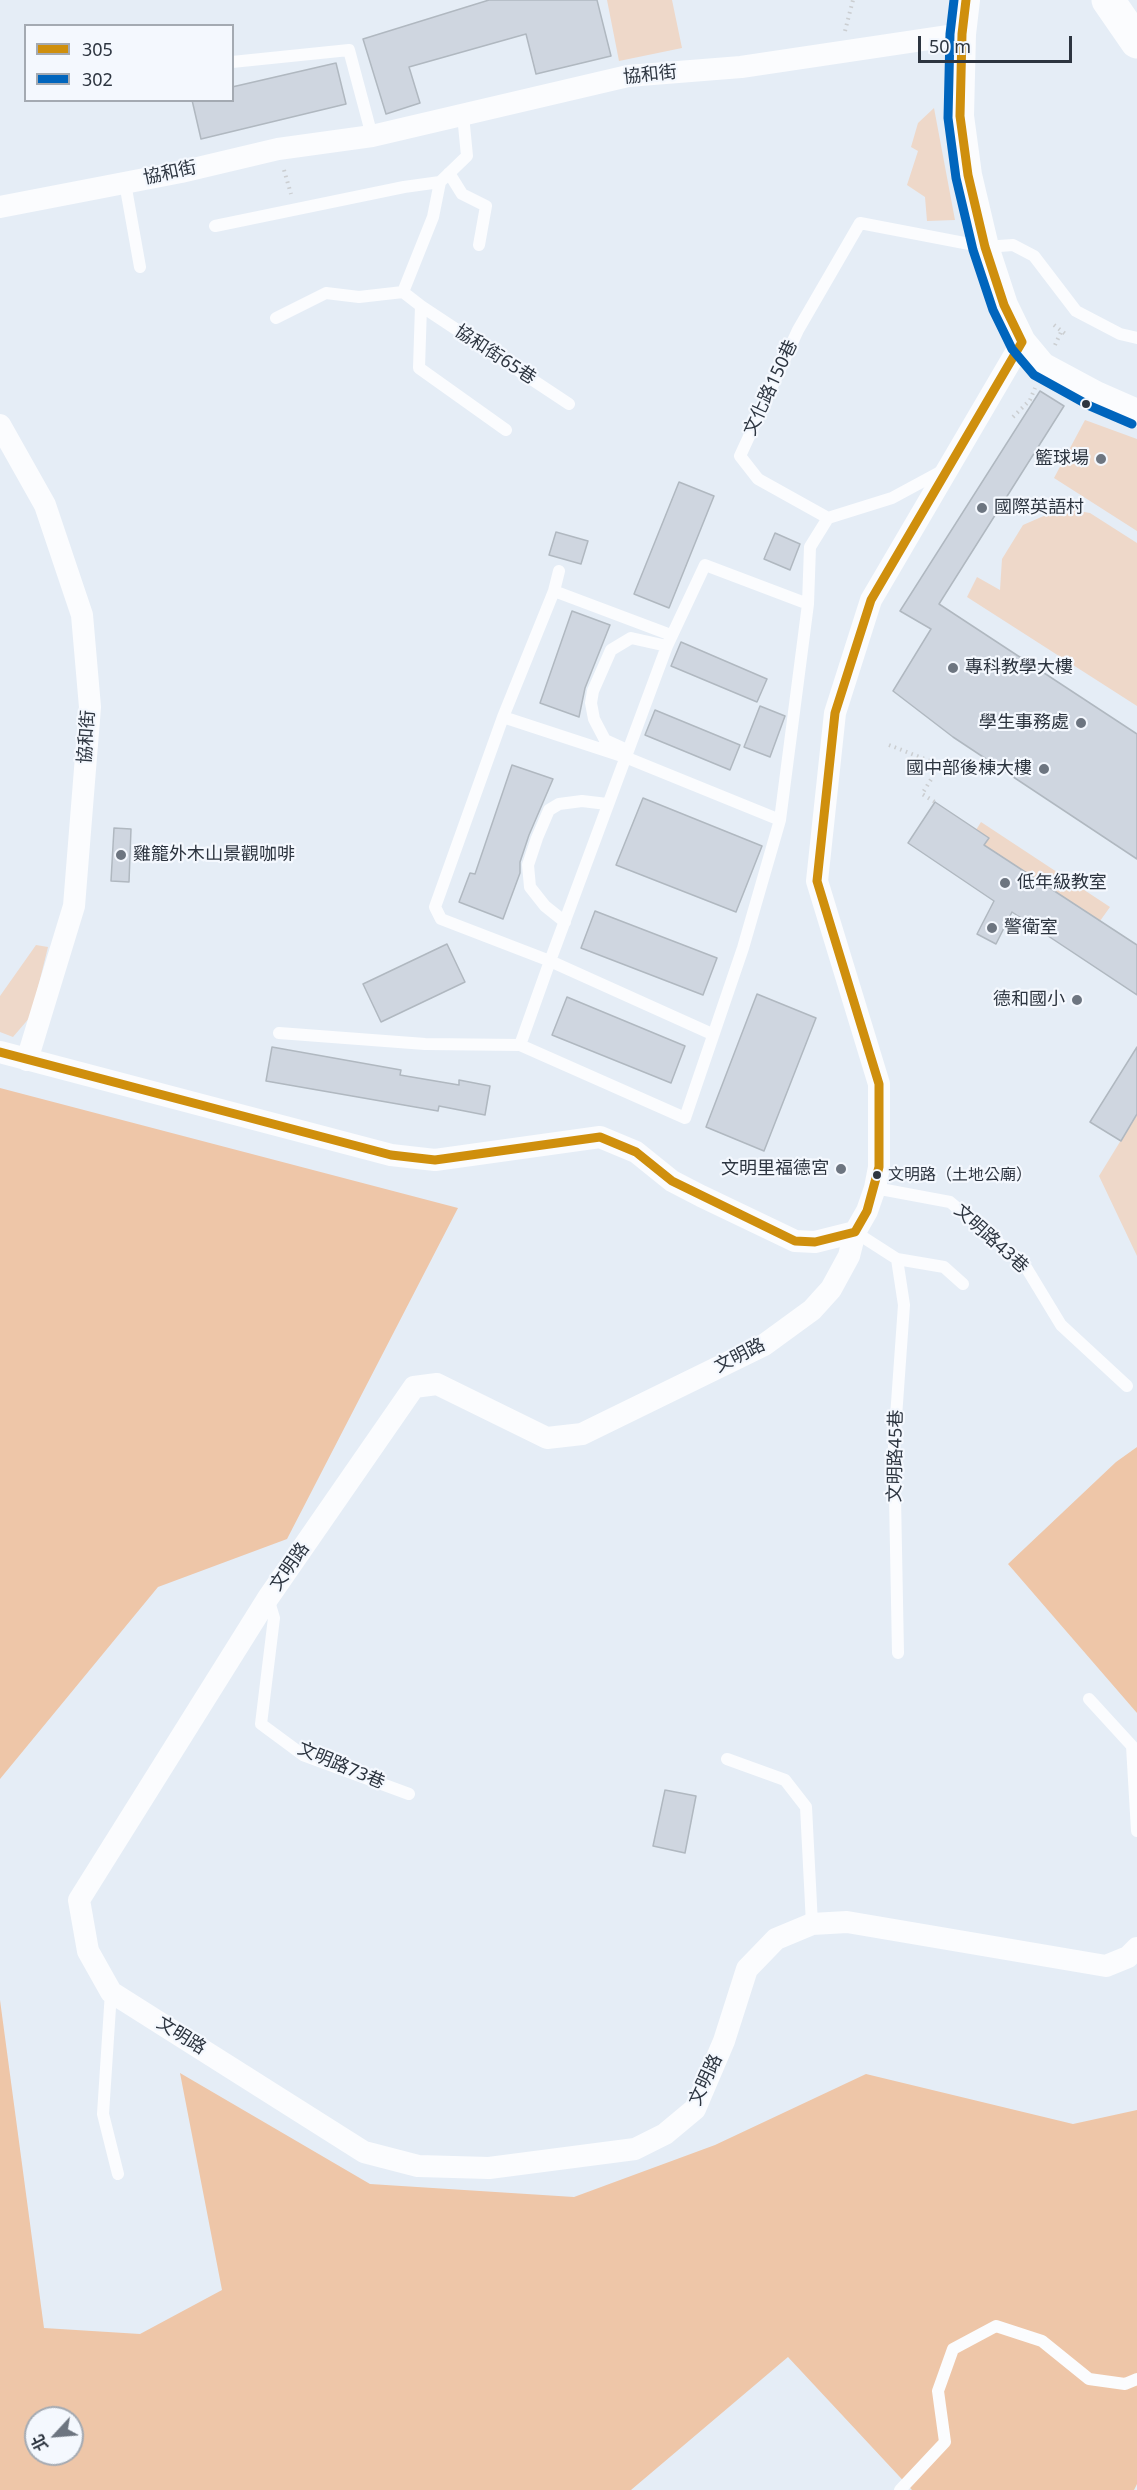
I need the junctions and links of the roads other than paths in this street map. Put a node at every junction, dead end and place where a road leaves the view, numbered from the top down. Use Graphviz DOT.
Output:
graph roads {
  1 [pos="966,0"];
  2 [pos="1108,0"];
  3 [pos="962,34"];
  4 [pos="1137,42"];
  5 [pos="234,62"];
  6 [pos="463,115"];
  7 [pos="372,136"];
  8 [pos="445,177"];
  9 [pos="125,183"];
  10 [pos="0,207"];
  11 [pos="214,226"];
  12 [pos="479,245"];
  13 [pos="985,247"];
  14 [pos="140,267"];
  15 [pos="403,292"];
  16 [pos="421,306"];
  17 [pos="276,318"];
  18 [pos="1137,338"];
  19 [pos="1022,342"];
  20 [pos="569,404"];
  21 [pos="1137,413"];
  22 [pos="0,425"];
  23 [pos="506,430"];
  24 [pos="948,468"];
  25 [pos="828,518"];
  26 [pos="559,571"];
  27 [pos="554,591"];
  28 [pos="808,604"];
  29 [pos="669,641"];
  30 [pos="503,717"];
  31 [pos="626,754"];
  32 [pos="607,804"];
  33 [pos="780,820"];
  34 [pos="565,922"];
  35 [pos="550,961"];
  36 [pos="279,1034"];
  37 [pos="712,1034"];
  38 [pos="520,1045"];
  39 [pos="0,1052"];
  40 [pos="27,1060"];
  41 [pos="875,1188"];
  42 [pos="855,1232"];
  43 [pos="897,1259"];
  44 [pos="963,1284"];
  45 [pos="1127,1386"];
  46 [pos="268,1598"];
  47 [pos="898,1653"];
  48 [pos="1089,1699"];
  49 [pos="727,1759"];
  50 [pos="409,1794"];
  51 [pos="1137,1831"];
  52 [pos="812,1924"];
  53 [pos="1137,1948"];
  54 [pos="111,1992"];
  55 [pos="118,2174"];
  56 [pos="1137,2379"];
  57 [pos="900,2490"];
  1 -- 3 [label="street"];
  2 -- 4 [label="main road"];
  3 -- 6 [label="street, 協和街"];
  3 -- 13 [label="street"];
  5 -- 7 [label="lane"];
  6 -- 7 [label="street, 協和街"];
  6 -- 8 [label="lane"];
  7 -- 9 [label="street, 協和街"];
  8 -- 11 [label="lane"];
  8 -- 12 [label="lane"];
  8 -- 15 [label="lane"];
  9 -- 10 [label="street, 協和街"];
  9 -- 14 [label="lane, 協和街"];
  13 -- 18 [label="lane"];
  13 -- 19 [label="street"];
  13 -- 25 [label="lane, 文化路150巷"];
  15 -- 16 [label="lane, 協和街65巷"];
  15 -- 17 [label="lane"];
  16 -- 20 [label="lane, 協和街65巷"];
  16 -- 23 [label="lane"];
  19 -- 21 [label="street"];
  19 -- 24 [label="street, 文明路"];
  22 -- 40 [label="street, 協和街"];
  24 -- 25 [label="lane"];
  24 -- 41 [label="street, 文明路"];
  25 -- 28 [label="lane"];
  26 -- 27 [label="lane"];
  27 -- 29 [label="lane"];
  27 -- 30 [label="lane"];
  28 -- 29 [label="lane"];
  28 -- 33 [label="lane"];
  29 -- 31 [label="lane"];
  29 -- 31 [label="lane"];
  30 -- 31 [label="lane"];
  30 -- 35 [label="lane"];
  31 -- 32 [label="lane"];
  31 -- 33 [label="lane"];
  32 -- 34 [label="lane"];
  32 -- 34 [label="lane"];
  33 -- 37 [label="lane"];
  34 -- 35 [label="lane"];
  35 -- 37 [label="lane"];
  35 -- 38 [label="lane"];
  36 -- 38 [label="lane"];
  37 -- 38 [label="lane"];
  39 -- 40 [label="street"];
  40 -- 42 [label="street"];
  41 -- 42 [label="street, 文明路"];
  41 -- 45 [label="lane, 文明路43巷"];
  42 -- 43 [label="lane"];
  42 -- 46 [label="street, 文明路"];
  43 -- 44 [label="lane"];
  43 -- 47 [label="lane, 文明路45巷"];
  46 -- 50 [label="lane, 文明路73巷"];
  46 -- 54 [label="street, 文明路"];
  48 -- 51 [label="lane"];
  49 -- 52 [label="lane"];
  52 -- 53 [label="street, 文明路"];
  52 -- 54 [label="street, 文明路"];
  54 -- 55 [label="lane"];
  56 -- 57 [label="lane"];
}
